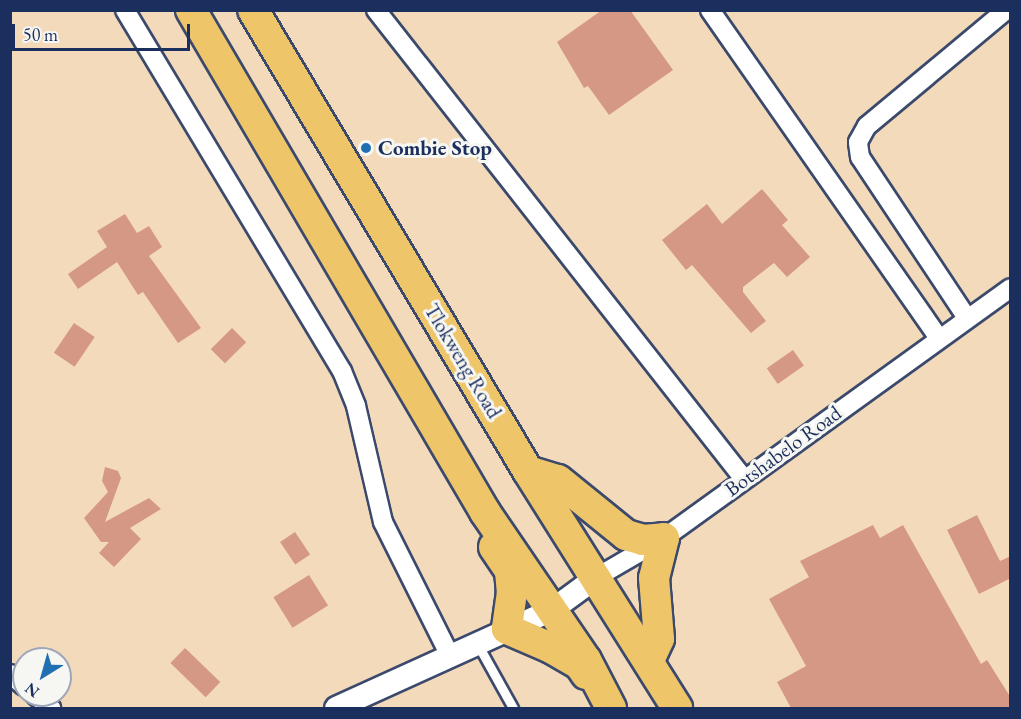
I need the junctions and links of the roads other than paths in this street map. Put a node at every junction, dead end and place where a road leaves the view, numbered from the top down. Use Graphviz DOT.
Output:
graph roads {
  1 [pos="125,10"];
  2 [pos="191,10"];
  3 [pos="253,10"];
  4 [pos="376,10"];
  5 [pos="710,10"];
  6 [pos="1006,10"];
  7 [pos="1011,288"];
  8 [pos="967,318"];
  9 [pos="939,338"];
  10 [pos="528,471"];
  11 [pos="744,479"];
  12 [pos="485,512"];
  13 [pos="664,538"];
  14 [pos="597,577"];
  15 [pos="552,610"];
  16 [pos="507,629"];
  17 [pos="477,644"];
  18 [pos="450,656"];
  19 [pos="649,660"];
  20 [pos="610,707"];
  21 [pos="336,708"];
  22 [pos="513,708"];
  23 [pos="677,708"];
  1 -- 18 [label="street"];
  2 -- 12 [label="main road"];
  3 -- 10 [label="main road, Tlokweng Road"];
  4 -- 11 [label="street"];
  5 -- 9 [label="street"];
  6 -- 8 [label="street"];
  7 -- 8 [label="street, Botshabelo Road"];
  8 -- 9 [label="street, Botshabelo Road"];
  9 -- 11 [label="street, Botshabelo Road"];
  10 -- 13 [label="main road"];
  10 -- 14 [label="main road, Tlokweng Road"];
  11 -- 13 [label="street, Botshabelo Road"];
  12 -- 15 [label="main road"];
  12 -- 16 [label="main road"];
  13 -- 14 [label="street, Botshabelo Road"];
  13 -- 19 [label="main road"];
  14 -- 15 [label="street, Botshabelo Road"];
  14 -- 19 [label="main road, Tlokweng Road"];
  15 -- 16 [label="street, Botshabelo Road"];
  15 -- 20 [label="main road"];
  16 -- 17 [label="street, Botshabelo Road"];
  16 -- 20 [label="main road"];
  17 -- 18 [label="street, Botshabelo Road"];
  17 -- 22 [label="lane"];
  18 -- 21 [label="street, Botshabelo Road"];
  19 -- 23 [label="main road, Tlokweng Road"];
}
